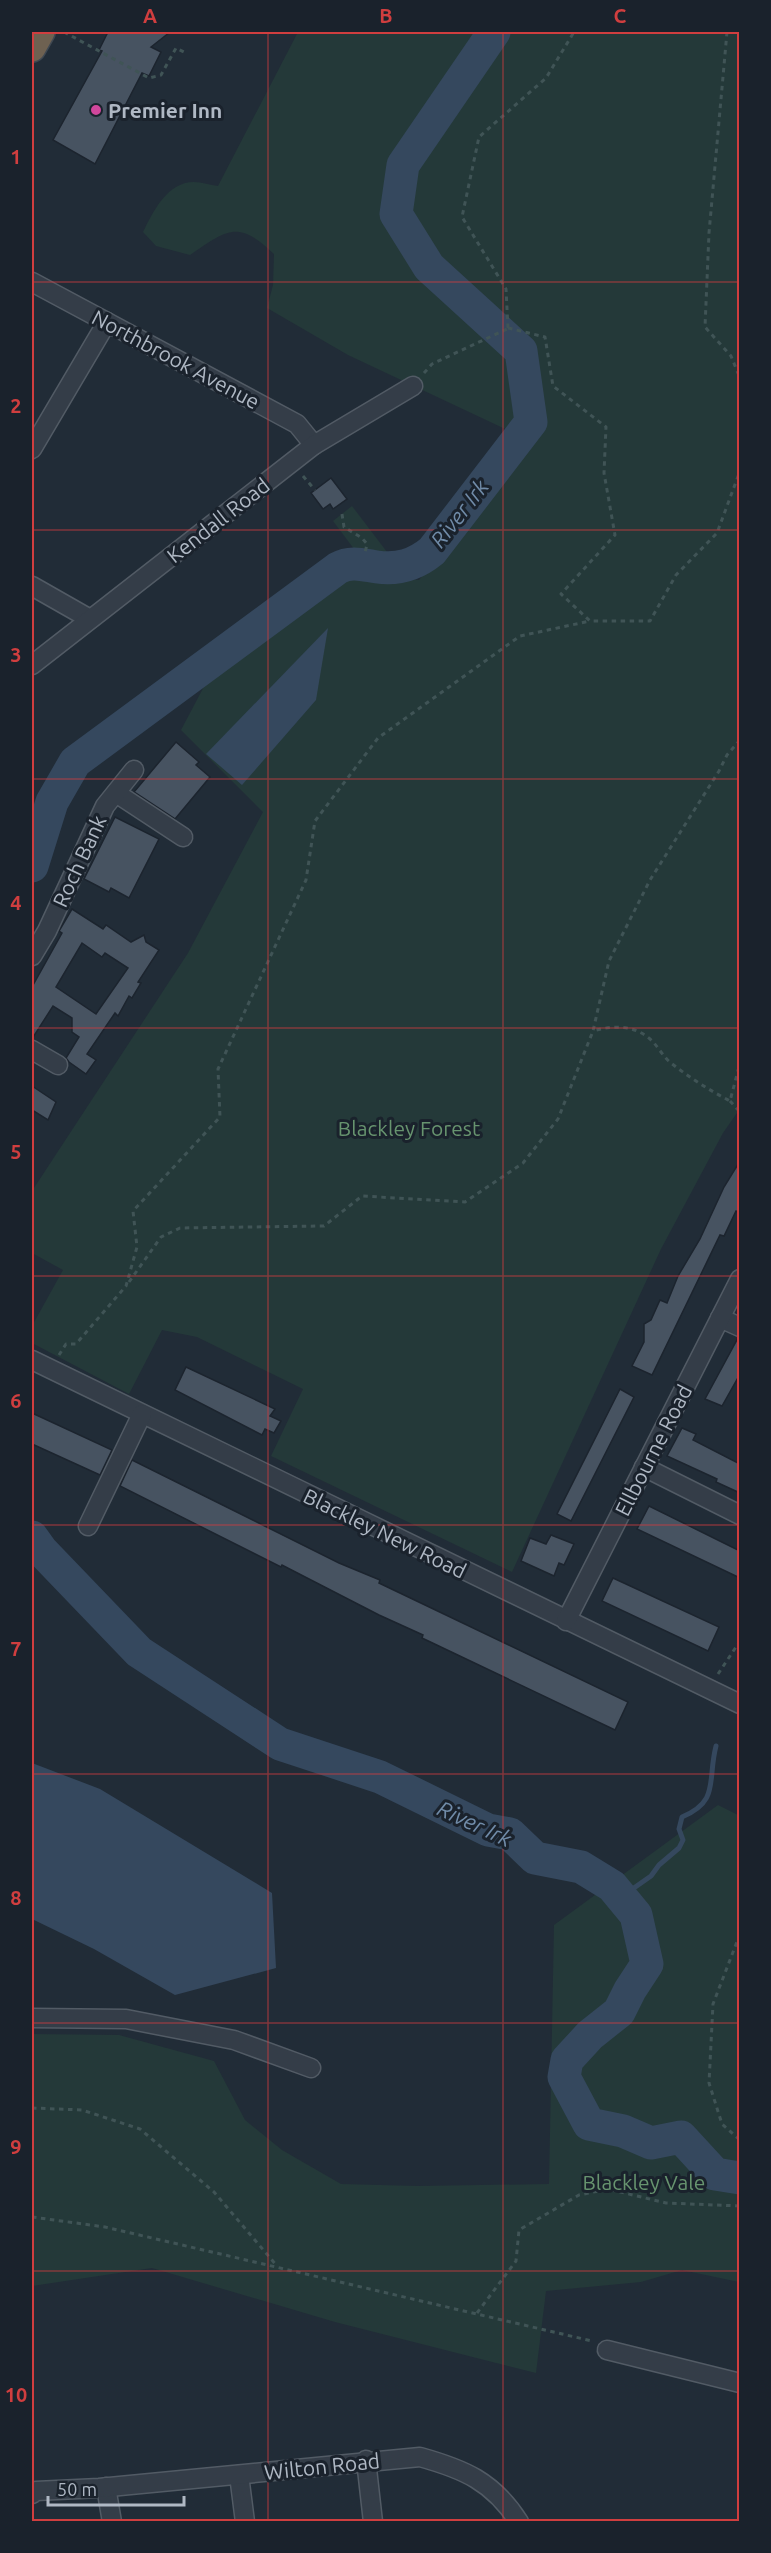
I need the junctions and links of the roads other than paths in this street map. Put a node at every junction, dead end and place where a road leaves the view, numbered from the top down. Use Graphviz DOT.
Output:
graph roads {
  1 [pos="40,32"];
  2 [pos="32,48"];
  3 [pos="32,282"];
  4 [pos="107,322"];
  5 [pos="412,386"];
  6 [pos="314,445"];
  7 [pos="32,449"];
  8 [pos="32,586"];
  9 [pos="90,619"];
  10 [pos="32,665"];
  11 [pos="134,770"];
  12 [pos="116,793"];
  13 [pos="183,837"];
  14 [pos="32,956"];
  15 [pos="32,1050"];
  16 [pos="58,1065"];
  17 [pos="740,1279"];
  18 [pos="720,1318"];
  19 [pos="740,1327"];
  20 [pos="32,1360"];
  21 [pos="142,1414"];
  22 [pos="644,1467"];
  23 [pos="740,1515"];
  24 [pos="88,1526"];
  25 [pos="566,1621"];
  26 [pos="740,1704"];
  27 [pos="32,2018"];
  28 [pos="311,2068"];
  29 [pos="607,2350"];
  30 [pos="740,2383"];
  31 [pos="366,2460"];
  32 [pos="238,2475"];
  33 [pos="106,2487"];
  34 [pos="34,2493"];
  35 [pos="112,2522"];
  36 [pos="245,2522"];
  37 [pos="373,2522"];
  38 [pos="519,2522"];
  1 -- 2 [label="highway"];
  3 -- 4 [label="street, Northbrook Avenue"];
  4 -- 6 [label="street, Northbrook Avenue"];
  4 -- 7 [label="street"];
  5 -- 6 [label="street, Kendall Road"];
  6 -- 9 [label="street, Kendall Road"];
  8 -- 9 [label="street"];
  9 -- 10 [label="street, Kendall Road"];
  11 -- 12 [label="street, Roch Bank"];
  12 -- 13 [label="street"];
  12 -- 14 [label="street, Roch Bank"];
  15 -- 16 [label="street"];
  17 -- 18 [label="street, Ellbourne Road"];
  18 -- 19 [label="street"];
  18 -- 22 [label="street, Ellbourne Road"];
  20 -- 21 [label="street, Blackley New Road"];
  21 -- 24 [label="street"];
  21 -- 25 [label="street, Blackley New Road"];
  22 -- 23 [label="street"];
  22 -- 25 [label="street, Ellbourne Road"];
  25 -- 26 [label="street, Blackley New Road"];
  27 -- 28 [label="street"];
  29 -- 30 [label="street"];
  31 -- 32 [label="street, Wilton Road"];
  31 -- 37 [label="street"];
  31 -- 38 [label="street, Wilton Road"];
  32 -- 33 [label="street, Wilton Road"];
  32 -- 36 [label="street"];
  33 -- 34 [label="street, Wilton Road"];
  33 -- 35 [label="street"];
}
